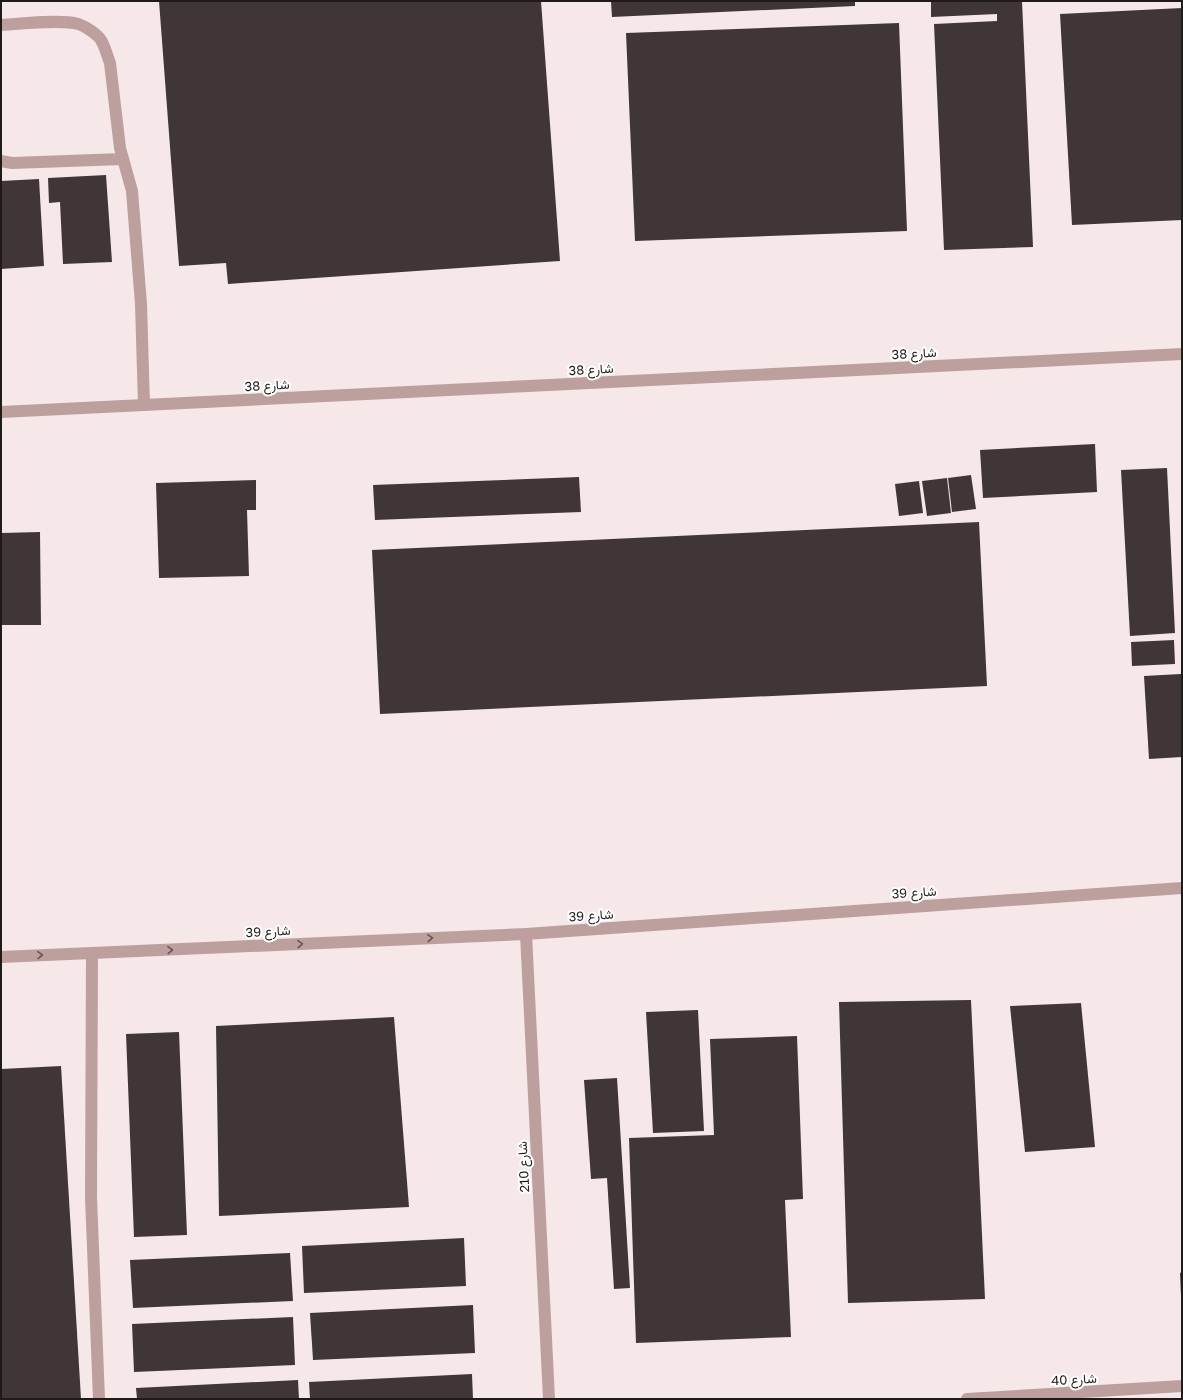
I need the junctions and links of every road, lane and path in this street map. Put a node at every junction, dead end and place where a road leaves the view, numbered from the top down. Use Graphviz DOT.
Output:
graph roads {
  1 [pos="1,25"];
  2 [pos="123,159"];
  3 [pos="1,161"];
  4 [pos="1182,354"];
  5 [pos="144,405"];
  6 [pos="1,412"];
  7 [pos="1182,888"];
  8 [pos="526,934"];
  9 [pos="92,953"];
  10 [pos="1,957"];
  11 [pos="1182,1386"];
  12 [pos="99,1399"];
  13 [pos="549,1399"];
  14 [pos="967,1399"];
  1 -- 2 [label="street"];
  2 -- 3 [label="street"];
  2 -- 5 [label="street"];
  4 -- 5 [label="street, شارع 38"];
  5 -- 6 [label="street, شارع 38"];
  7 -- 8 [label="street, شارع 39"];
  9 -- 8 [label="street, شارع 39, one-way"];
  8 -- 13 [label="street, شارع 210"];
  10 -- 9 [label="street, شارع 39, one-way"];
  9 -- 12 [label="street"];
  11 -- 14 [label="street, شارع 40"];
}
